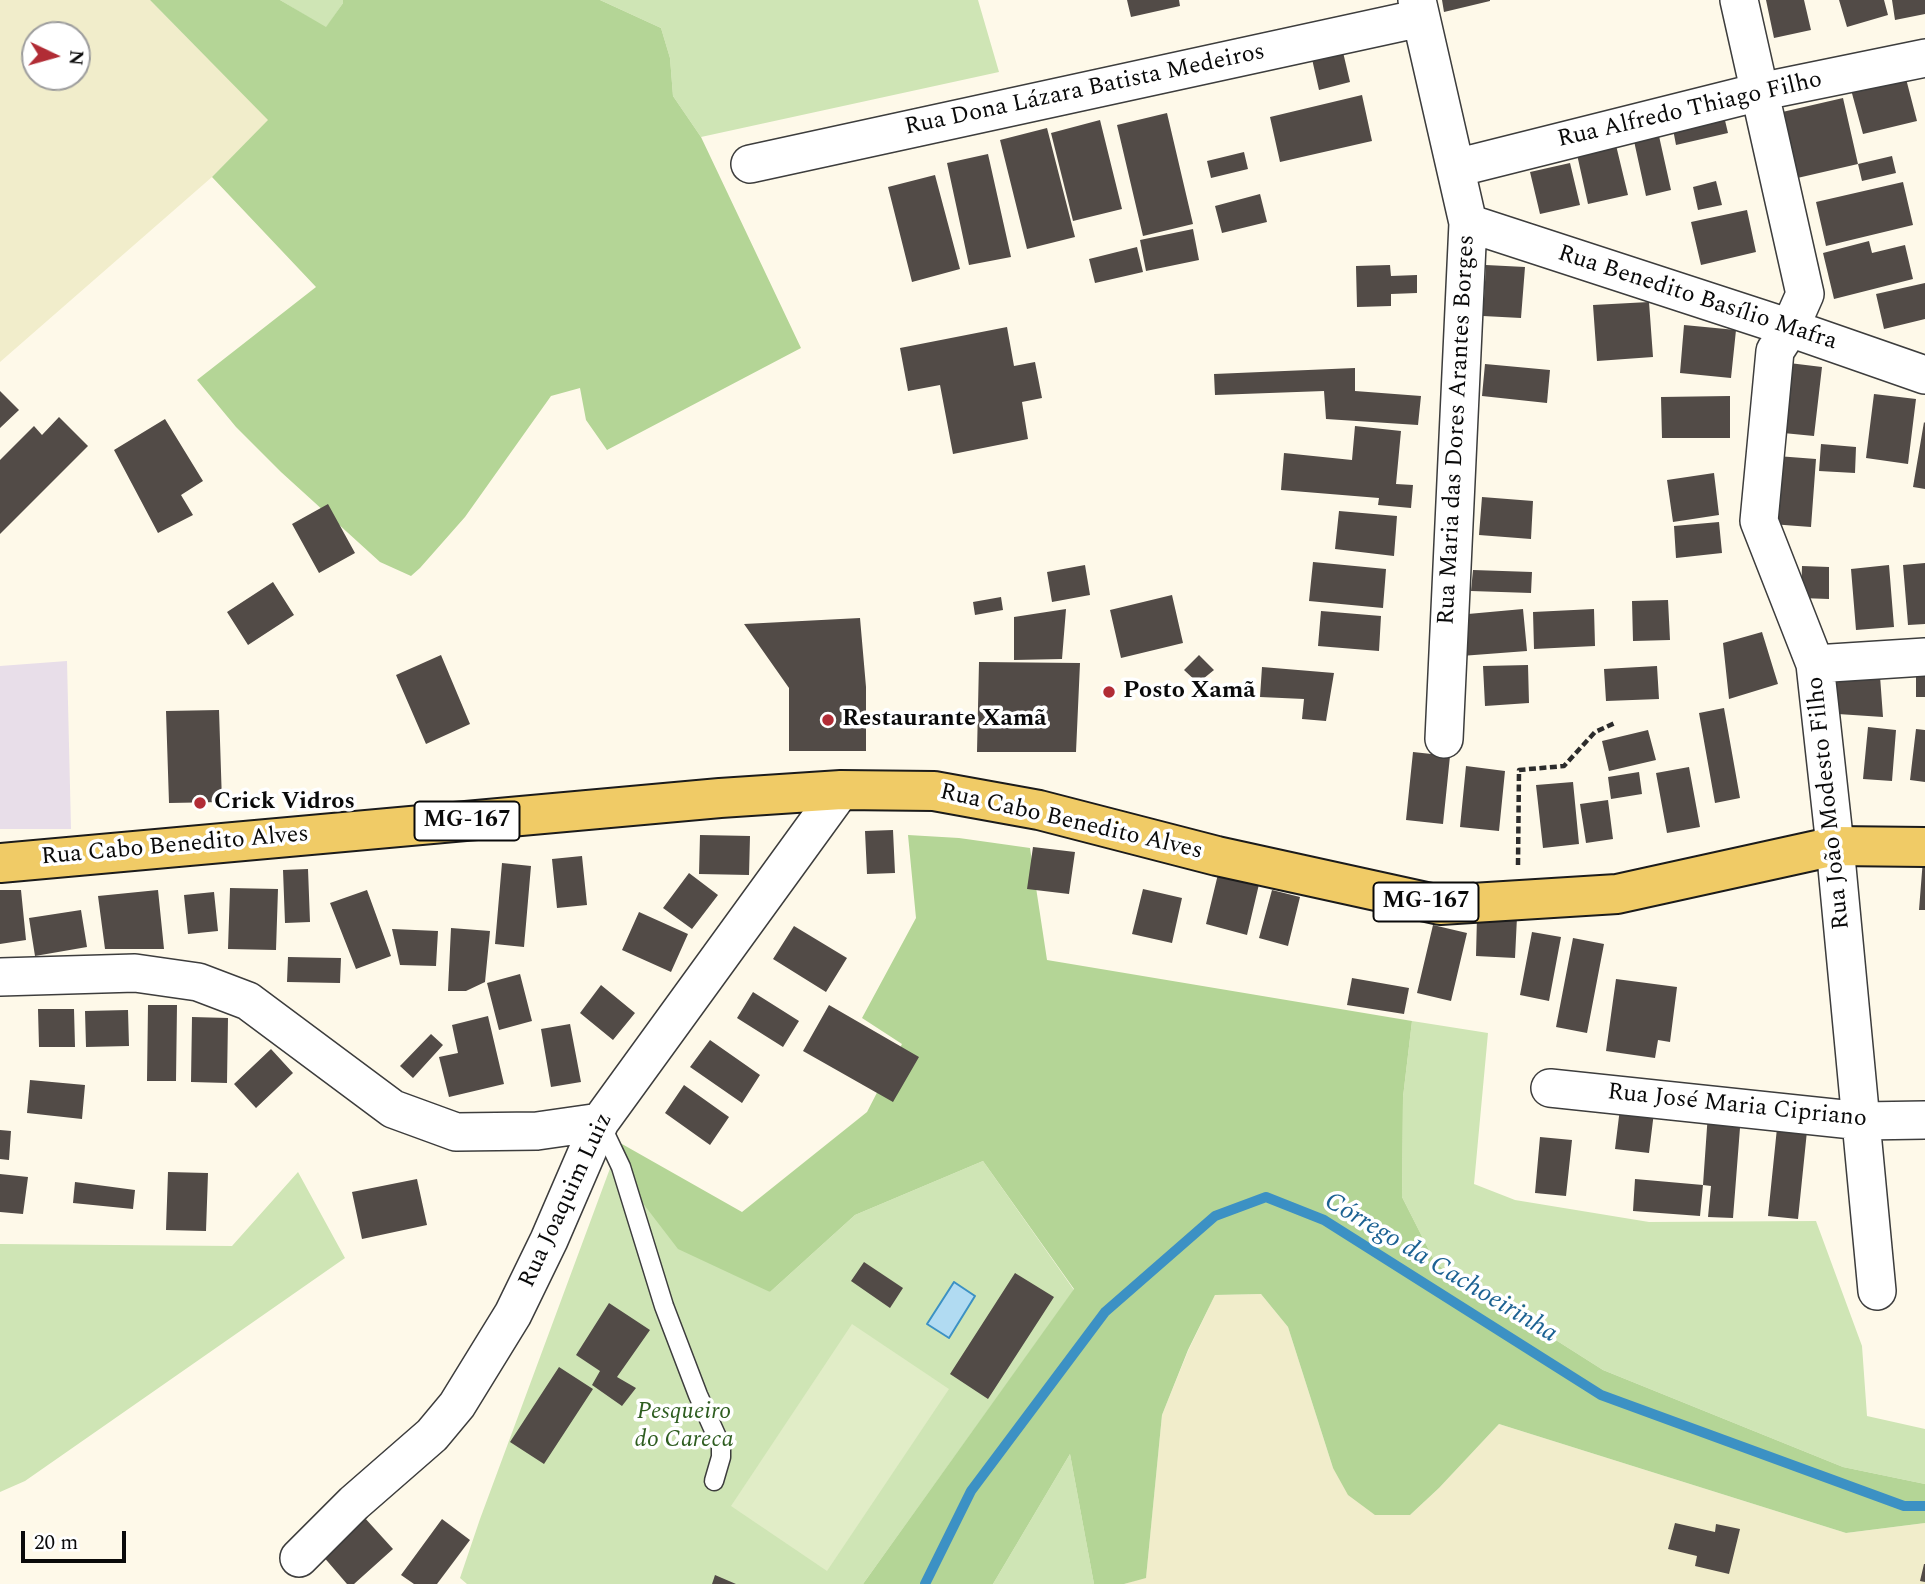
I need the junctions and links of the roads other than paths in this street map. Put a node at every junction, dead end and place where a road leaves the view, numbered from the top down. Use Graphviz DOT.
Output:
graph roads {
  1 [pos="1739,0"];
  2 [pos="1419,9"];
  3 [pos="1925,58"];
  4 [pos="1759,92"];
  5 [pos="750,164"];
  6 [pos="1456,168"];
  7 [pos="1468,223"];
  8 [pos="1790,328"];
  9 [pos="1925,375"];
  10 [pos="1925,657"];
  11 [pos="1815,664"];
  12 [pos="1444,739"];
  13 [pos="841,790"];
  14 [pos="1835,846"];
  15 [pos="1925,848"];
  16 [pos="0,863"];
  17 [pos="0,977"];
  18 [pos="1550,1088"];
  19 [pos="1862,1121"];
  20 [pos="1925,1121"];
  21 [pos="600,1122"];
  22 [pos="1877,1291"];
  23 [pos="714,1481"];
  24 [pos="299,1558"];
  1 -- 4 [label="street, Rua João Modesto Filho"];
  2 -- 5 [label="street, Rua Dona Lázara Batista Medeiros"];
  2 -- 6 [label="street, Rua Maria das Dores Arantes Borges"];
  3 -- 4 [label="street, Rua Alfredo Thiago Filho"];
  4 -- 6 [label="street, Rua Alfredo Thiago Filho"];
  4 -- 8 [label="street, Rua João Modesto Filho"];
  6 -- 7 [label="street, Rua Maria das Dores Arantes Borges"];
  7 -- 8 [label="street, Rua Benedito Basílio Mafra"];
  7 -- 12 [label="street, Rua Maria das Dores Arantes Borges"];
  8 -- 9 [label="street, Rua Benedito Basílio Mafra"];
  8 -- 11 [label="street, Rua João Modesto Filho"];
  10 -- 11 [label="street"];
  11 -- 14 [label="street, Rua João Modesto Filho"];
  13 -- 14 [label="main road, Rua Cabo Benedito Alves / MG-167"];
  13 -- 16 [label="main road, Rua Cabo Benedito Alves / MG-167"];
  13 -- 21 [label="street, Rua Joaquim Luiz"];
  14 -- 15 [label="main road, Rua Cabo Benedito Alves / MG-167"];
  14 -- 19 [label="street, Rua João Modesto Filho"];
  17 -- 21 [label="street"];
  18 -- 19 [label="street, Rua José Maria Cipriano"];
  19 -- 20 [label="street, Rua José Maria Cipriano"];
  19 -- 22 [label="street, Rua João Modesto Filho"];
  21 -- 23 [label="lane"];
  21 -- 24 [label="street, Rua Joaquim Luiz"];
}
